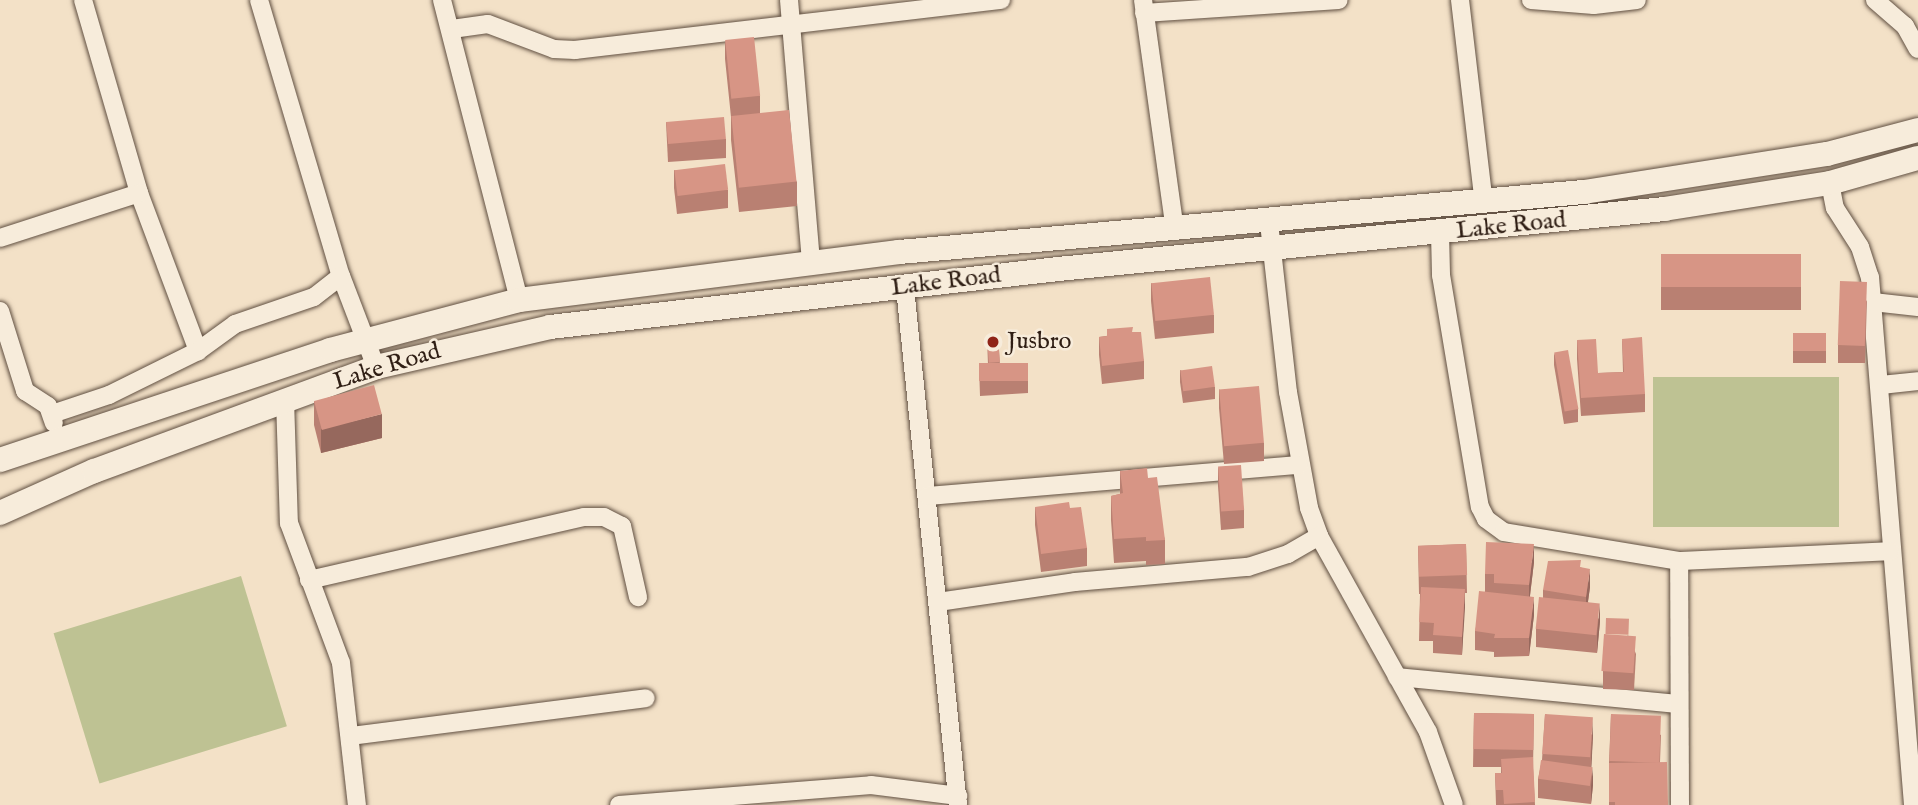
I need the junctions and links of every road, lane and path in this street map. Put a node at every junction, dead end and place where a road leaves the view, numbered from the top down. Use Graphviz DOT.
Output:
graph roads {
  1 [pos="83,0"];
  2 [pos="259,0"];
  3 [pos="442,0"];
  4 [pos="789,0"];
  5 [pos="1002,0"];
  6 [pos="1339,0"];
  7 [pos="1460,0"];
  8 [pos="1531,0"];
  9 [pos="1637,0"];
  10 [pos="1875,0"];
  11 [pos="1303,1"];
  12 [pos="1144,7"];
  13 [pos="792,25"];
  14 [pos="452,29"];
  15 [pos="1918,49"];
  16 [pos="1918,130"];
  17 [pos="1918,158"];
  18 [pos="1830,183"];
  19 [pos="139,193"];
  20 [pos="1484,204"];
  21 [pos="1269,223"];
  22 [pos="1175,231"];
  23 [pos="1440,233"];
  24 [pos="0,238"];
  25 [pos="1273,249"];
  26 [pos="811,263"];
  27 [pos="341,276"];
  28 [pos="905,288"];
  29 [pos="519,300"];
  30 [pos="1873,302"];
  31 [pos="1918,307"];
  32 [pos="0,311"];
  33 [pos="367,338"];
  34 [pos="198,351"];
  35 [pos="376,367"];
  36 [pos="1918,381"];
  37 [pos="1881,385"];
  38 [pos="285,399"];
  39 [pos="52,414"];
  40 [pos="58,442"];
  41 [pos="0,460"];
  42 [pos="1299,465"];
  43 [pos="929,496"];
  44 [pos="0,513"];
  45 [pos="1319,536"];
  46 [pos="1890,551"];
  47 [pos="1679,561"];
  48 [pos="309,580"];
  49 [pos="638,597"];
  50 [pos="939,602"];
  51 [pos="1396,677"];
  52 [pos="646,698"];
  53 [pos="1677,704"];
  54 [pos="351,736"];
  55 [pos="958,801"];
  56 [pos="357,805"];
  57 [pos="619,805"];
  58 [pos="1454,805"];
  59 [pos="1680,805"];
  60 [pos="1913,805"];
  1 -- 19 [label="street"];
  2 -- 27 [label="street"];
  3 -- 14 [label="street"];
  4 -- 13 [label="street"];
  5 -- 13 [label="street"];
  6 -- 11 [label="street"];
  7 -- 20 [label="street"];
  8 -- 9 [label="street"];
  10 -- 15 [label="street"];
  11 -- 12 [label="street"];
  12 -- 22 [label="street"];
  13 -- 14 [label="street"];
  13 -- 26 [label="street"];
  14 -- 29 [label="street"];
  16 -- 20 [label="main road, Lake Road"];
  17 -- 18 [label="main road, Lake Road"];
  18 -- 23 [label="main road, Lake Road"];
  18 -- 30 [label="street"];
  19 -- 24 [label="street"];
  19 -- 34 [label="street"];
  20 -- 21 [label="main road, Lake Road"];
  21 -- 22 [label="main road, Lake Road"];
  21 -- 25 [label="street"];
  22 -- 26 [label="main road, Lake Road"];
  23 -- 25 [label="main road, Lake Road"];
  23 -- 47 [label="street"];
  25 -- 28 [label="main road, Lake Road"];
  25 -- 42 [label="street"];
  26 -- 29 [label="main road, Lake Road"];
  27 -- 33 [label="street"];
  27 -- 34 [label="street"];
  28 -- 35 [label="main road, Lake Road"];
  28 -- 43 [label="street"];
  29 -- 33 [label="main road, Lake Road"];
  30 -- 31 [label="street"];
  30 -- 37 [label="street"];
  32 -- 39 [label="street"];
  33 -- 35 [label="street"];
  33 -- 40 [label="main road, Lake Road"];
  34 -- 39 [label="street"];
  35 -- 38 [label="main road, Lake Road"];
  36 -- 37 [label="street"];
  37 -- 46 [label="street"];
  38 -- 44 [label="main road, Lake Road"];
  38 -- 48 [label="street"];
  39 -- 40 [label="street"];
  40 -- 41 [label="main road, Lake Road"];
  42 -- 43 [label="street"];
  42 -- 45 [label="street"];
  43 -- 50 [label="street"];
  45 -- 50 [label="street"];
  45 -- 51 [label="street"];
  46 -- 47 [label="street"];
  46 -- 60 [label="street"];
  47 -- 53 [label="street"];
  48 -- 49 [label="street"];
  48 -- 54 [label="street"];
  50 -- 55 [label="street"];
  51 -- 53 [label="street"];
  51 -- 58 [label="street"];
  52 -- 54 [label="street"];
  53 -- 59 [label="street"];
  54 -- 56 [label="street"];
  55 -- 57 [label="street"];
}
